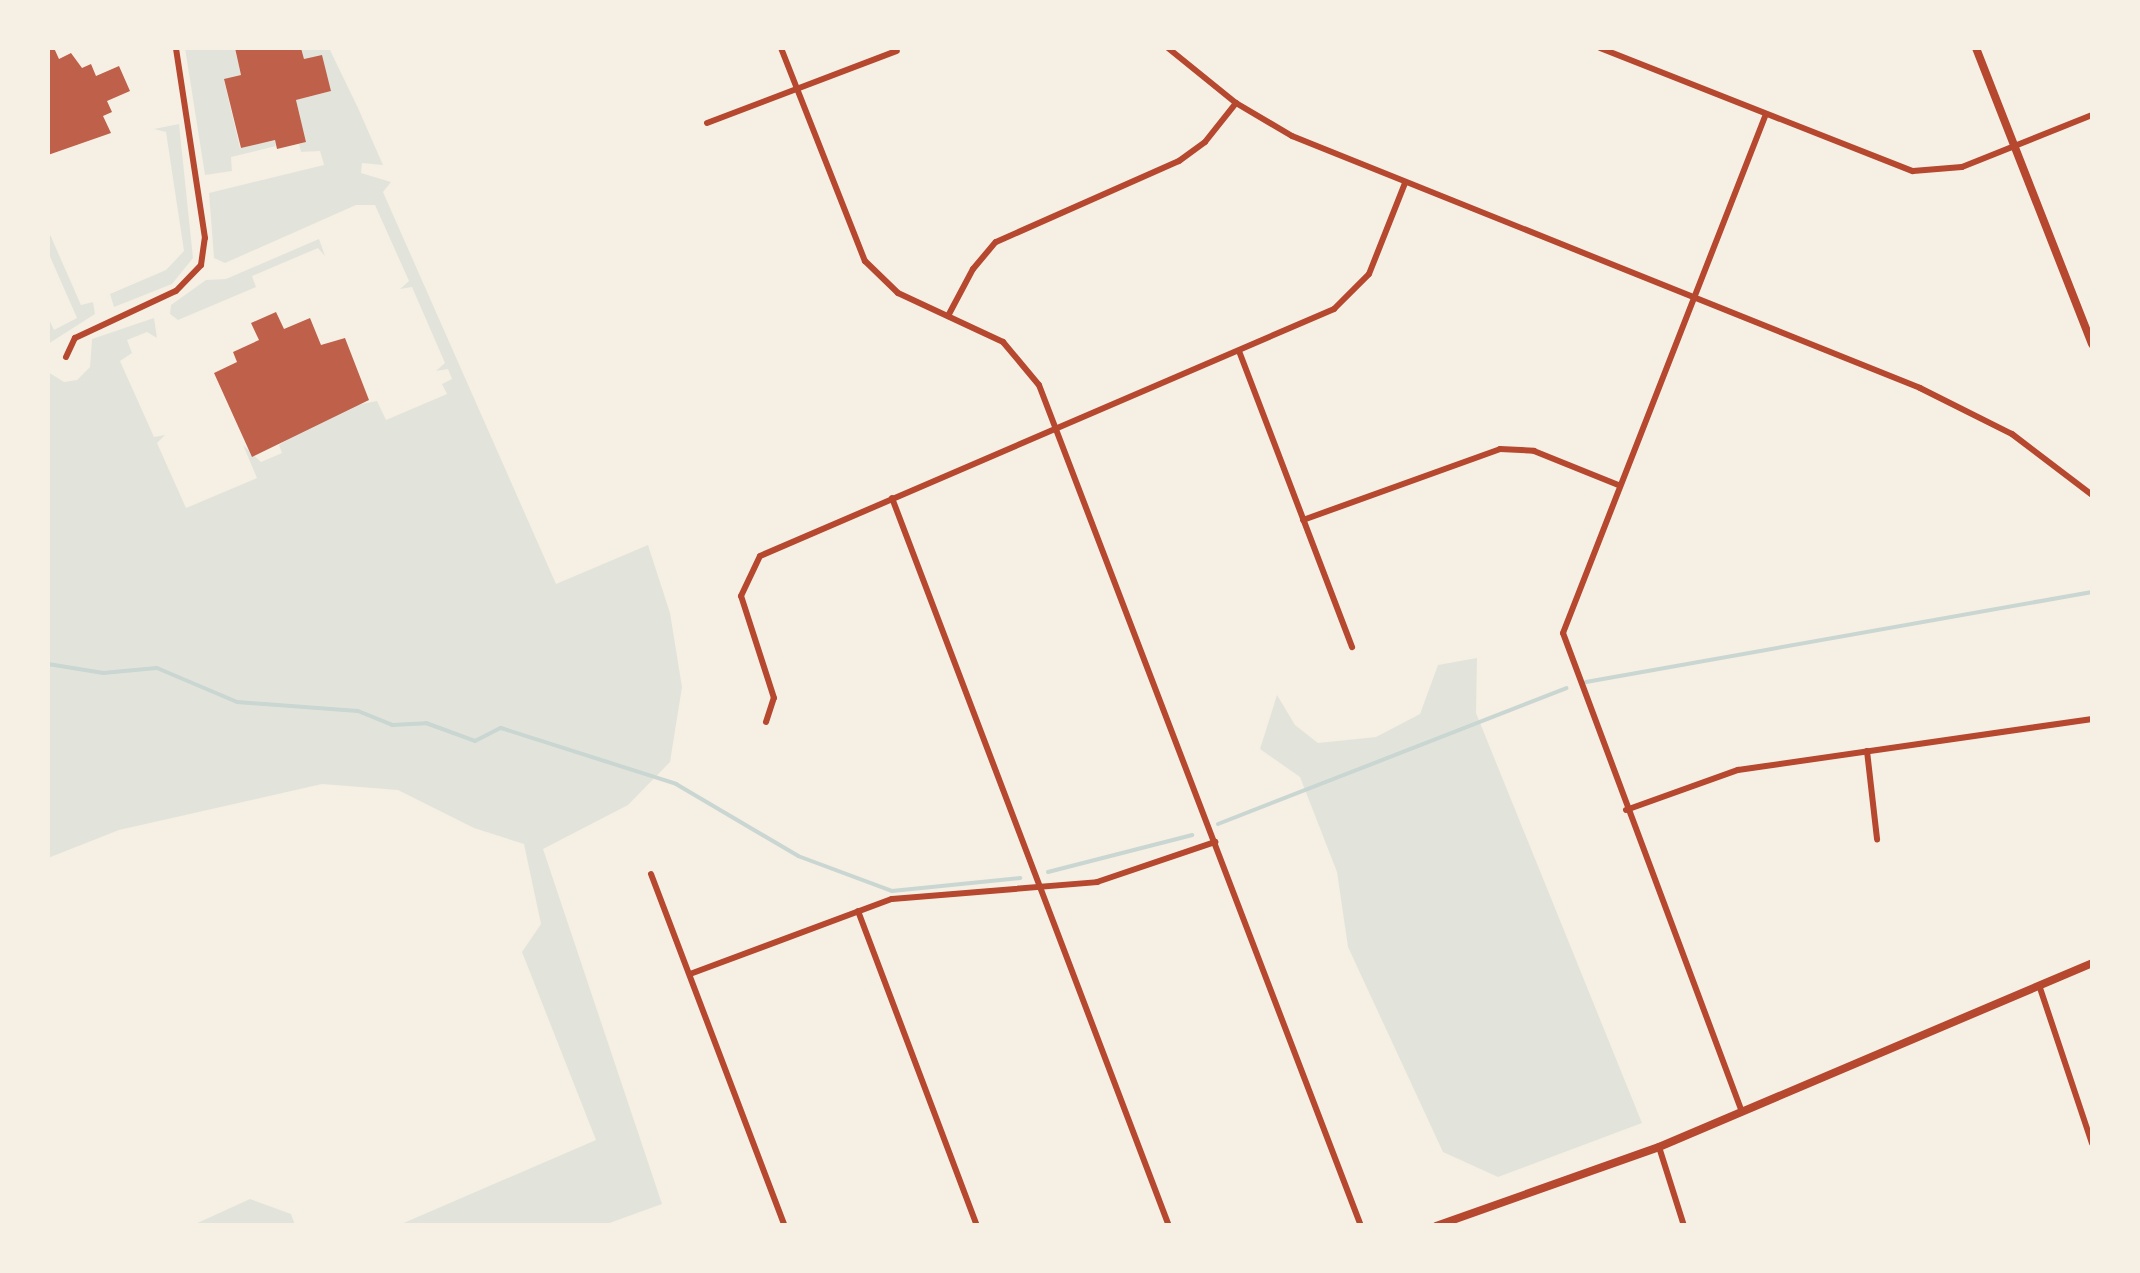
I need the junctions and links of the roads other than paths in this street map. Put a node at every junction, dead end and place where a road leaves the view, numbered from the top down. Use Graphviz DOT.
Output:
graph roads {
  1 [pos="176,48"];
  2 [pos="781,48"];
  3 [pos="1168,48"];
  4 [pos="1600,48"];
  5 [pos="1976,48"];
  6 [pos="896,51"];
  7 [pos="796,89"];
  8 [pos="1236,103"];
  9 [pos="1766,114"];
  10 [pos="2092,115"];
  11 [pos="707,123"];
  12 [pos="2014,146"];
  13 [pos="1405,183"];
  14 [pos="1693,298"];
  15 [pos="948,316"];
  16 [pos="2090,329"];
  17 [pos="2092,344"];
  18 [pos="1239,351"];
  19 [pos="66,357"];
  20 [pos="1056,429"];
  21 [pos="1618,485"];
  22 [pos="2092,495"];
  23 [pos="892,498"];
  24 [pos="1303,520"];
  25 [pos="1352,647"];
  26 [pos="2092,719"];
  27 [pos="766,722"];
  28 [pos="1867,751"];
  29 [pos="1626,810"];
  30 [pos="1877,839"];
  31 [pos="1215,842"];
  32 [pos="651,874"];
  33 [pos="1043,892"];
  34 [pos="858,911"];
  35 [pos="2092,963"];
  36 [pos="690,974"];
  37 [pos="2039,986"];
  38 [pos="1742,1112"];
  39 [pos="2092,1144"];
  40 [pos="1660,1146"];
  41 [pos="785,1226"];
  42 [pos="978,1226"];
  43 [pos="1169,1226"];
  44 [pos="1361,1226"];
  45 [pos="1436,1226"];
  46 [pos="1684,1226"];
  1 -- 19 [label="street"];
  2 -- 7 [label="street"];
  3 -- 8 [label="street"];
  4 -- 9 [label="street"];
  5 -- 12 [label="street"];
  6 -- 7 [label="street"];
  7 -- 11 [label="street"];
  7 -- 15 [label="street"];
  8 -- 13 [label="street"];
  8 -- 15 [label="street"];
  9 -- 12 [label="street"];
  9 -- 14 [label="street"];
  10 -- 12 [label="street"];
  12 -- 16 [label="street"];
  13 -- 14 [label="street"];
  13 -- 18 [label="street"];
  14 -- 21 [label="street"];
  14 -- 22 [label="street"];
  15 -- 20 [label="street"];
  16 -- 17 [label="street"];
  18 -- 20 [label="street"];
  18 -- 24 [label="street"];
  20 -- 23 [label="street"];
  20 -- 31 [label="street"];
  21 -- 24 [label="street"];
  21 -- 29 [label="street"];
  23 -- 27 [label="street"];
  23 -- 33 [label="street"];
  24 -- 25 [label="street"];
  26 -- 28 [label="street"];
  28 -- 29 [label="street"];
  28 -- 30 [label="street"];
  29 -- 38 [label="street"];
  31 -- 33 [label="street"];
  31 -- 44 [label="street"];
  32 -- 36 [label="street"];
  33 -- 34 [label="street"];
  33 -- 43 [label="street"];
  34 -- 36 [label="street"];
  34 -- 42 [label="street"];
  35 -- 37 [label="street"];
  36 -- 41 [label="street"];
  37 -- 38 [label="street"];
  37 -- 39 [label="street"];
  38 -- 40 [label="street"];
  40 -- 45 [label="street"];
  40 -- 46 [label="street"];
}
